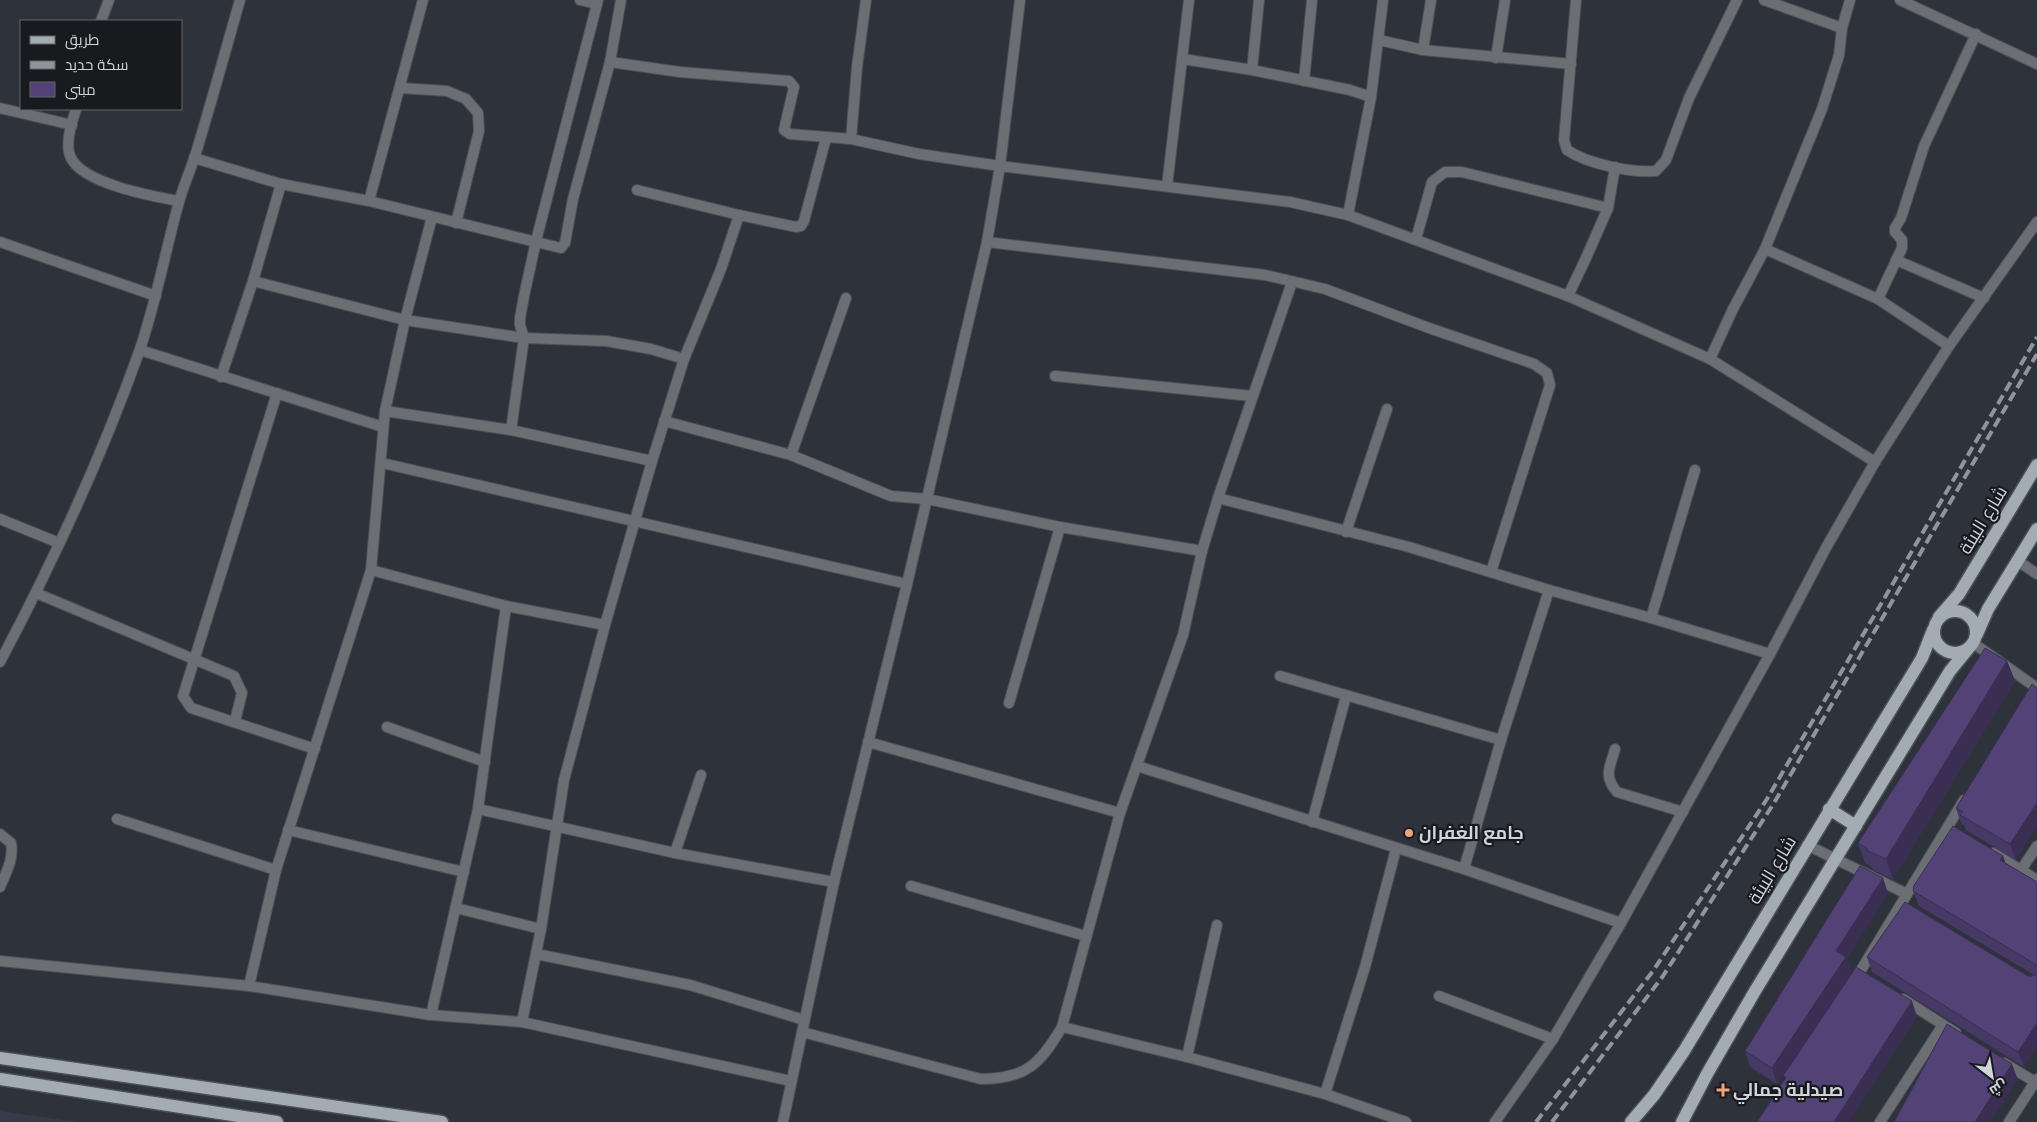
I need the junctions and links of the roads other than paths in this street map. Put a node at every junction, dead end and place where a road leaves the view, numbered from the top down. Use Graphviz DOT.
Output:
graph roads {
  1 [pos="109,0"];
  2 [pos="240,0"];
  3 [pos="423,0"];
  4 [pos="580,0"];
  5 [pos="621,0"];
  6 [pos="866,0"];
  7 [pos="1020,0"];
  8 [pos="1189,0"];
  9 [pos="1259,0"];
  10 [pos="1312,0"];
  11 [pos="1384,0"];
  12 [pos="1431,0"];
  13 [pos="1505,0"];
  14 [pos="1576,0"];
  15 [pos="1737,0"];
  16 [pos="1764,0"];
  17 [pos="1850,0"];
  18 [pos="1900,0"];
  19 [pos="598,2"];
  20 [pos="101,20"];
  21 [pos="1842,28"];
  22 [pos="1976,34"];
  23 [pos="1379,40"];
  24 [pos="1423,50"];
  25 [pos="1496,58"];
  26 [pos="1183,59"];
  27 [pos="610,62"];
  28 [pos="1572,64"];
  29 [pos="2037,64"];
  30 [pos="1252,70"];
  31 [pos="1304,81"];
  32 [pos="400,88"];
  33 [pos="1371,97"];
  34 [pos="0,108"];
  35 [pos="76,110"];
  36 [pos="72,125"];
  37 [pos="826,138"];
  38 [pos="851,139"];
  39 [pos="194,158"];
  40 [pos="1000,166"];
  41 [pos="1615,167"];
  42 [pos="281,184"];
  43 [pos="1167,186"];
  44 [pos="637,190"];
  45 [pos="369,201"];
  46 [pos="179,202"];
  47 [pos="1608,208"];
  48 [pos="739,215"];
  49 [pos="1348,215"];
  50 [pos="432,217"];
  51 [pos="2037,222"];
  52 [pos="456,223"];
  53 [pos="1416,239"];
  54 [pos="536,241"];
  55 [pos="0,242"];
  56 [pos="987,242"];
  57 [pos="1765,249"];
  58 [pos="1896,260"];
  59 [pos="253,281"];
  60 [pos="1292,282"];
  61 [pos="156,296"];
  62 [pos="1568,296"];
  63 [pos="846,298"];
  64 [pos="1984,298"];
  65 [pos="1878,299"];
  66 [pos="405,320"];
  67 [pos="524,338"];
  68 [pos="1949,346"];
  69 [pos="140,350"];
  70 [pos="1710,358"];
  71 [pos="684,359"];
  72 [pos="1054,376"];
  73 [pos="221,377"];
  74 [pos="277,393"];
  75 [pos="1252,396"];
  76 [pos="1387,410"];
  77 [pos="385,411"];
  78 [pos="664,421"];
  79 [pos="383,427"];
  80 [pos="511,430"];
  81 [pos="791,455"];
  82 [pos="652,462"];
  83 [pos="1875,462"];
  84 [pos="382,463"];
  85 [pos="2037,464"];
  86 [pos="1695,470"];
  87 [pos="1218,498"];
  88 [pos="926,499"];
  89 [pos="0,519"];
  90 [pos="635,521"];
  91 [pos="1060,527"];
  92 [pos="2037,529"];
  93 [pos="1346,532"];
  94 [pos="59,543"];
  95 [pos="1202,551"];
  96 [pos="2018,561"];
  97 [pos="371,570"];
  98 [pos="1492,572"];
  99 [pos="2037,574"];
  100 [pos="907,584"];
  101 [pos="1548,590"];
  102 [pos="36,593"];
  103 [pos="506,606"];
  104 [pos="1939,617"];
  105 [pos="1651,618"];
  106 [pos="605,625"];
  107 [pos="1933,630"];
  108 [pos="1972,643"];
  109 [pos="1770,654"];
  110 [pos="194,659"];
  111 [pos="0,662"];
  112 [pos="1280,676"];
  113 [pos="2034,690"];
  114 [pos="1346,696"];
  115 [pos="1009,703"];
  116 [pos="235,721"];
  117 [pos="387,726"];
  118 [pos="1501,740"];
  119 [pos="868,742"];
  120 [pos="315,749"];
  121 [pos="1615,750"];
  122 [pos="485,762"];
  123 [pos="1137,766"];
  124 [pos="701,775"];
  125 [pos="1968,794"];
  126 [pos="478,809"];
  127 [pos="1829,810"];
  128 [pos="1683,812"];
  129 [pos="1120,813"];
  130 [pos="117,819"];
  131 [pos="1312,822"];
  132 [pos="558,826"];
  133 [pos="1856,826"];
  134 [pos="288,830"];
  135 [pos="0,834"];
  136 [pos="1807,845"];
  137 [pos="1980,846"];
  138 [pos="2037,846"];
  139 [pos="1396,849"];
  140 [pos="675,853"];
  141 [pos="1836,860"];
  142 [pos="1464,869"];
  143 [pos="276,870"];
  144 [pos="2021,870"];
  145 [pos="464,872"];
  146 [pos="2037,880"];
  147 [pos="834,882"];
  148 [pos="910,886"];
  149 [pos="0,887"];
  150 [pos="1906,902"];
  151 [pos="456,908"];
  152 [pos="1621,923"];
  153 [pos="1217,925"];
  154 [pos="541,929"];
  155 [pos="1086,936"];
  156 [pos="536,954"];
  157 [pos="0,961"];
  158 [pos="249,986"];
  159 [pos="1849,990"];
  160 [pos="1896,995"];
  161 [pos="1439,996"];
  162 [pos="431,1015"];
  163 [pos="804,1020"];
  164 [pos="522,1022"];
  165 [pos="1943,1025"];
  166 [pos="1062,1027"];
  167 [pos="802,1032"];
  168 [pos="1554,1038"];
  169 [pos="1963,1038"];
  170 [pos="1993,1056"];
  171 [pos="1187,1057"];
  172 [pos="0,1058"];
  173 [pos="0,1079"];
  174 [pos="791,1081"];
  175 [pos="2036,1081"];
  176 [pos="1325,1094"];
  177 [pos="277,1122"];
  178 [pos="442,1122"];
  179 [pos="783,1122"];
  180 [pos="1406,1122"];
  181 [pos="1495,1122"];
  182 [pos="1631,1122"];
  183 [pos="1682,1122"];
  184 [pos="1880,1122"];
  185 [pos="2009,1122"];
  1 -- 20 [label="street"];
  2 -- 39 [label="street"];
  3 -- 32 [label="street"];
  4 -- 19 [label="street"];
  5 -- 27 [label="street"];
  6 -- 38 [label="street"];
  7 -- 40 [label="street"];
  8 -- 26 [label="street"];
  9 -- 30 [label="street"];
  10 -- 31 [label="street"];
  11 -- 23 [label="street"];
  12 -- 24 [label="street"];
  13 -- 25 [label="street"];
  14 -- 28 [label="street"];
  15 -- 41 [label="street"];
  16 -- 21 [label="street"];
  17 -- 21 [label="street"];
  18 -- 22 [label="street"];
  19 -- 54 [label="street"];
  21 -- 57 [label="street"];
  22 -- 29 [label="street"];
  22 -- 58 [label="street"];
  23 -- 24 [label="street"];
  23 -- 33 [label="street"];
  24 -- 25 [label="street"];
  25 -- 28 [label="street"];
  26 -- 30 [label="street"];
  26 -- 43 [label="street"];
  27 -- 37 [label="street"];
  27 -- 54 [label="street"];
  28 -- 41 [label="street"];
  30 -- 31 [label="street"];
  31 -- 33 [label="street"];
  32 -- 45 [label="street"];
  32 -- 52 [label="street"];
  33 -- 49 [label="street"];
  34 -- 36 [label="street"];
  35 -- 36 [label="street"];
  36 -- 46 [label="street"];
  37 -- 38 [label="street"];
  37 -- 48 [label="street"];
  38 -- 40 [label="street"];
  39 -- 42 [label="street"];
  39 -- 46 [label="street"];
  40 -- 43 [label="street"];
  40 -- 56 [label="street"];
  41 -- 47 [label="street"];
  42 -- 45 [label="street"];
  42 -- 59 [label="street"];
  43 -- 49 [label="street"];
  44 -- 48 [label="street"];
  45 -- 50 [label="street"];
  46 -- 61 [label="street"];
  47 -- 53 [label="street"];
  47 -- 62 [label="street"];
  48 -- 71 [label="street"];
  49 -- 53 [label="street"];
  50 -- 52 [label="street"];
  50 -- 66 [label="street"];
  51 -- 64 [label="street"];
  52 -- 54 [label="street"];
  53 -- 62 [label="street"];
  54 -- 67 [label="street"];
  55 -- 61 [label="street"];
  56 -- 60 [label="street"];
  56 -- 88 [label="street"];
  57 -- 65 [label="street"];
  57 -- 70 [label="street"];
  58 -- 64 [label="street"];
  58 -- 65 [label="street"];
  59 -- 66 [label="street"];
  59 -- 73 [label="street"];
  60 -- 75 [label="street"];
  60 -- 98 [label="street"];
  61 -- 69 [label="street"];
  62 -- 70 [label="street"];
  63 -- 81 [label="street"];
  64 -- 68 [label="street"];
  65 -- 68 [label="street"];
  66 -- 67 [label="street"];
  66 -- 77 [label="street"];
  67 -- 71 [label="street"];
  67 -- 80 [label="street"];
  68 -- 83 [label="street"];
  69 -- 73 [label="street"];
  69 -- 94 [label="street"];
  70 -- 83 [label="street"];
  71 -- 78 [label="street"];
  72 -- 75 [label="street"];
  73 -- 74 [label="street"];
  74 -- 79 [label="street"];
  74 -- 110 [label="street"];
  75 -- 87 [label="street"];
  76 -- 93 [label="street"];
  77 -- 79 [label="street"];
  77 -- 80 [label="street"];
  78 -- 81 [label="street"];
  78 -- 82 [label="street"];
  79 -- 84 [label="street"];
  80 -- 82 [label="street"];
  81 -- 88 [label="street"];
  82 -- 90 [label="street"];
  83 -- 109 [label="street"];
  84 -- 90 [label="street"];
  84 -- 97 [label="street"];
  85 -- 104 [label="main road, شارع البيئة"];
  86 -- 105 [label="street"];
  87 -- 93 [label="street"];
  87 -- 95 [label="street"];
  88 -- 91 [label="street"];
  88 -- 100 [label="street"];
  89 -- 94 [label="street"];
  90 -- 100 [label="street"];
  90 -- 106 [label="street"];
  91 -- 95 [label="street"];
  91 -- 115 [label="street"];
  92 -- 96 [label="main road"];
  93 -- 98 [label="street"];
  94 -- 102 [label="street"];
  95 -- 123 [label="street"];
  96 -- 99 [label="street"];
  96 -- 108 [label="main road"];
  97 -- 103 [label="street"];
  97 -- 120 [label="street"];
  98 -- 101 [label="street"];
  100 -- 119 [label="street"];
  101 -- 105 [label="street"];
  101 -- 118 [label="street"];
  102 -- 110 [label="street"];
  102 -- 111 [label="street"];
  103 -- 106 [label="street"];
  103 -- 122 [label="street"];
  104 -- 107 [label="main road"];
  104 -- 108 [label="main road"];
  105 -- 109 [label="street"];
  106 -- 132 [label="street"];
  107 -- 108 [label="main road"];
  107 -- 127 [label="main road, شارع البيئة"];
  108 -- 113 [label="street"];
  108 -- 133 [label="main road"];
  109 -- 128 [label="street"];
  110 -- 116 [label="street"];
  110 -- 116 [label="street"];
  112 -- 114 [label="street"];
  114 -- 118 [label="street"];
  114 -- 131 [label="street"];
  116 -- 120 [label="street"];
  117 -- 122 [label="street"];
  118 -- 142 [label="street"];
  119 -- 129 [label="street"];
  119 -- 147 [label="street"];
  120 -- 134 [label="street"];
  121 -- 128 [label="street"];
  122 -- 126 [label="street"];
  123 -- 129 [label="street"];
  123 -- 131 [label="street"];
  124 -- 140 [label="street"];
  125 -- 150 [label="street"];
  126 -- 132 [label="street"];
  126 -- 145 [label="street"];
  127 -- 133 [label="main road"];
  127 -- 136 [label="main road, شارع البيئة"];
  128 -- 152 [label="street"];
  129 -- 155 [label="street"];
  130 -- 143 [label="street"];
  131 -- 139 [label="street"];
  132 -- 140 [label="street"];
  132 -- 154 [label="street"];
  133 -- 141 [label="main road"];
  134 -- 143 [label="street"];
  134 -- 145 [label="street"];
  135 -- 149 [label="street"];
  136 -- 141 [label="street"];
  136 -- 182 [label="main road, شارع البيئة"];
  137 -- 144 [label="street"];
  138 -- 144 [label="street"];
  139 -- 142 [label="street"];
  139 -- 176 [label="street"];
  140 -- 147 [label="street"];
  141 -- 150 [label="street"];
  141 -- 183 [label="main road"];
  142 -- 152 [label="street"];
  143 -- 158 [label="street"];
  144 -- 146 [label="street"];
  145 -- 151 [label="street"];
  147 -- 163 [label="street"];
  148 -- 155 [label="street"];
  150 -- 159 [label="street"];
  151 -- 154 [label="street"];
  151 -- 162 [label="street"];
  152 -- 168 [label="street"];
  153 -- 171 [label="street"];
  154 -- 156 [label="street"];
  155 -- 166 [label="street"];
  156 -- 163 [label="street"];
  156 -- 164 [label="street"];
  157 -- 158 [label="street"];
  158 -- 162 [label="street"];
  160 -- 165 [label="street"];
  161 -- 168 [label="street"];
  162 -- 164 [label="street"];
  163 -- 167 [label="street"];
  164 -- 174 [label="street"];
  165 -- 169 [label="street"];
  165 -- 184 [label="street"];
  166 -- 167 [label="street"];
  166 -- 171 [label="street"];
  167 -- 174 [label="street"];
  168 -- 181 [label="street"];
  170 -- 175 [label="street"];
  171 -- 176 [label="street"];
  172 -- 178 [label="main road"];
  173 -- 177 [label="main road"];
  174 -- 179 [label="street"];
  175 -- 185 [label="street"];
  176 -- 180 [label="street"];
}
